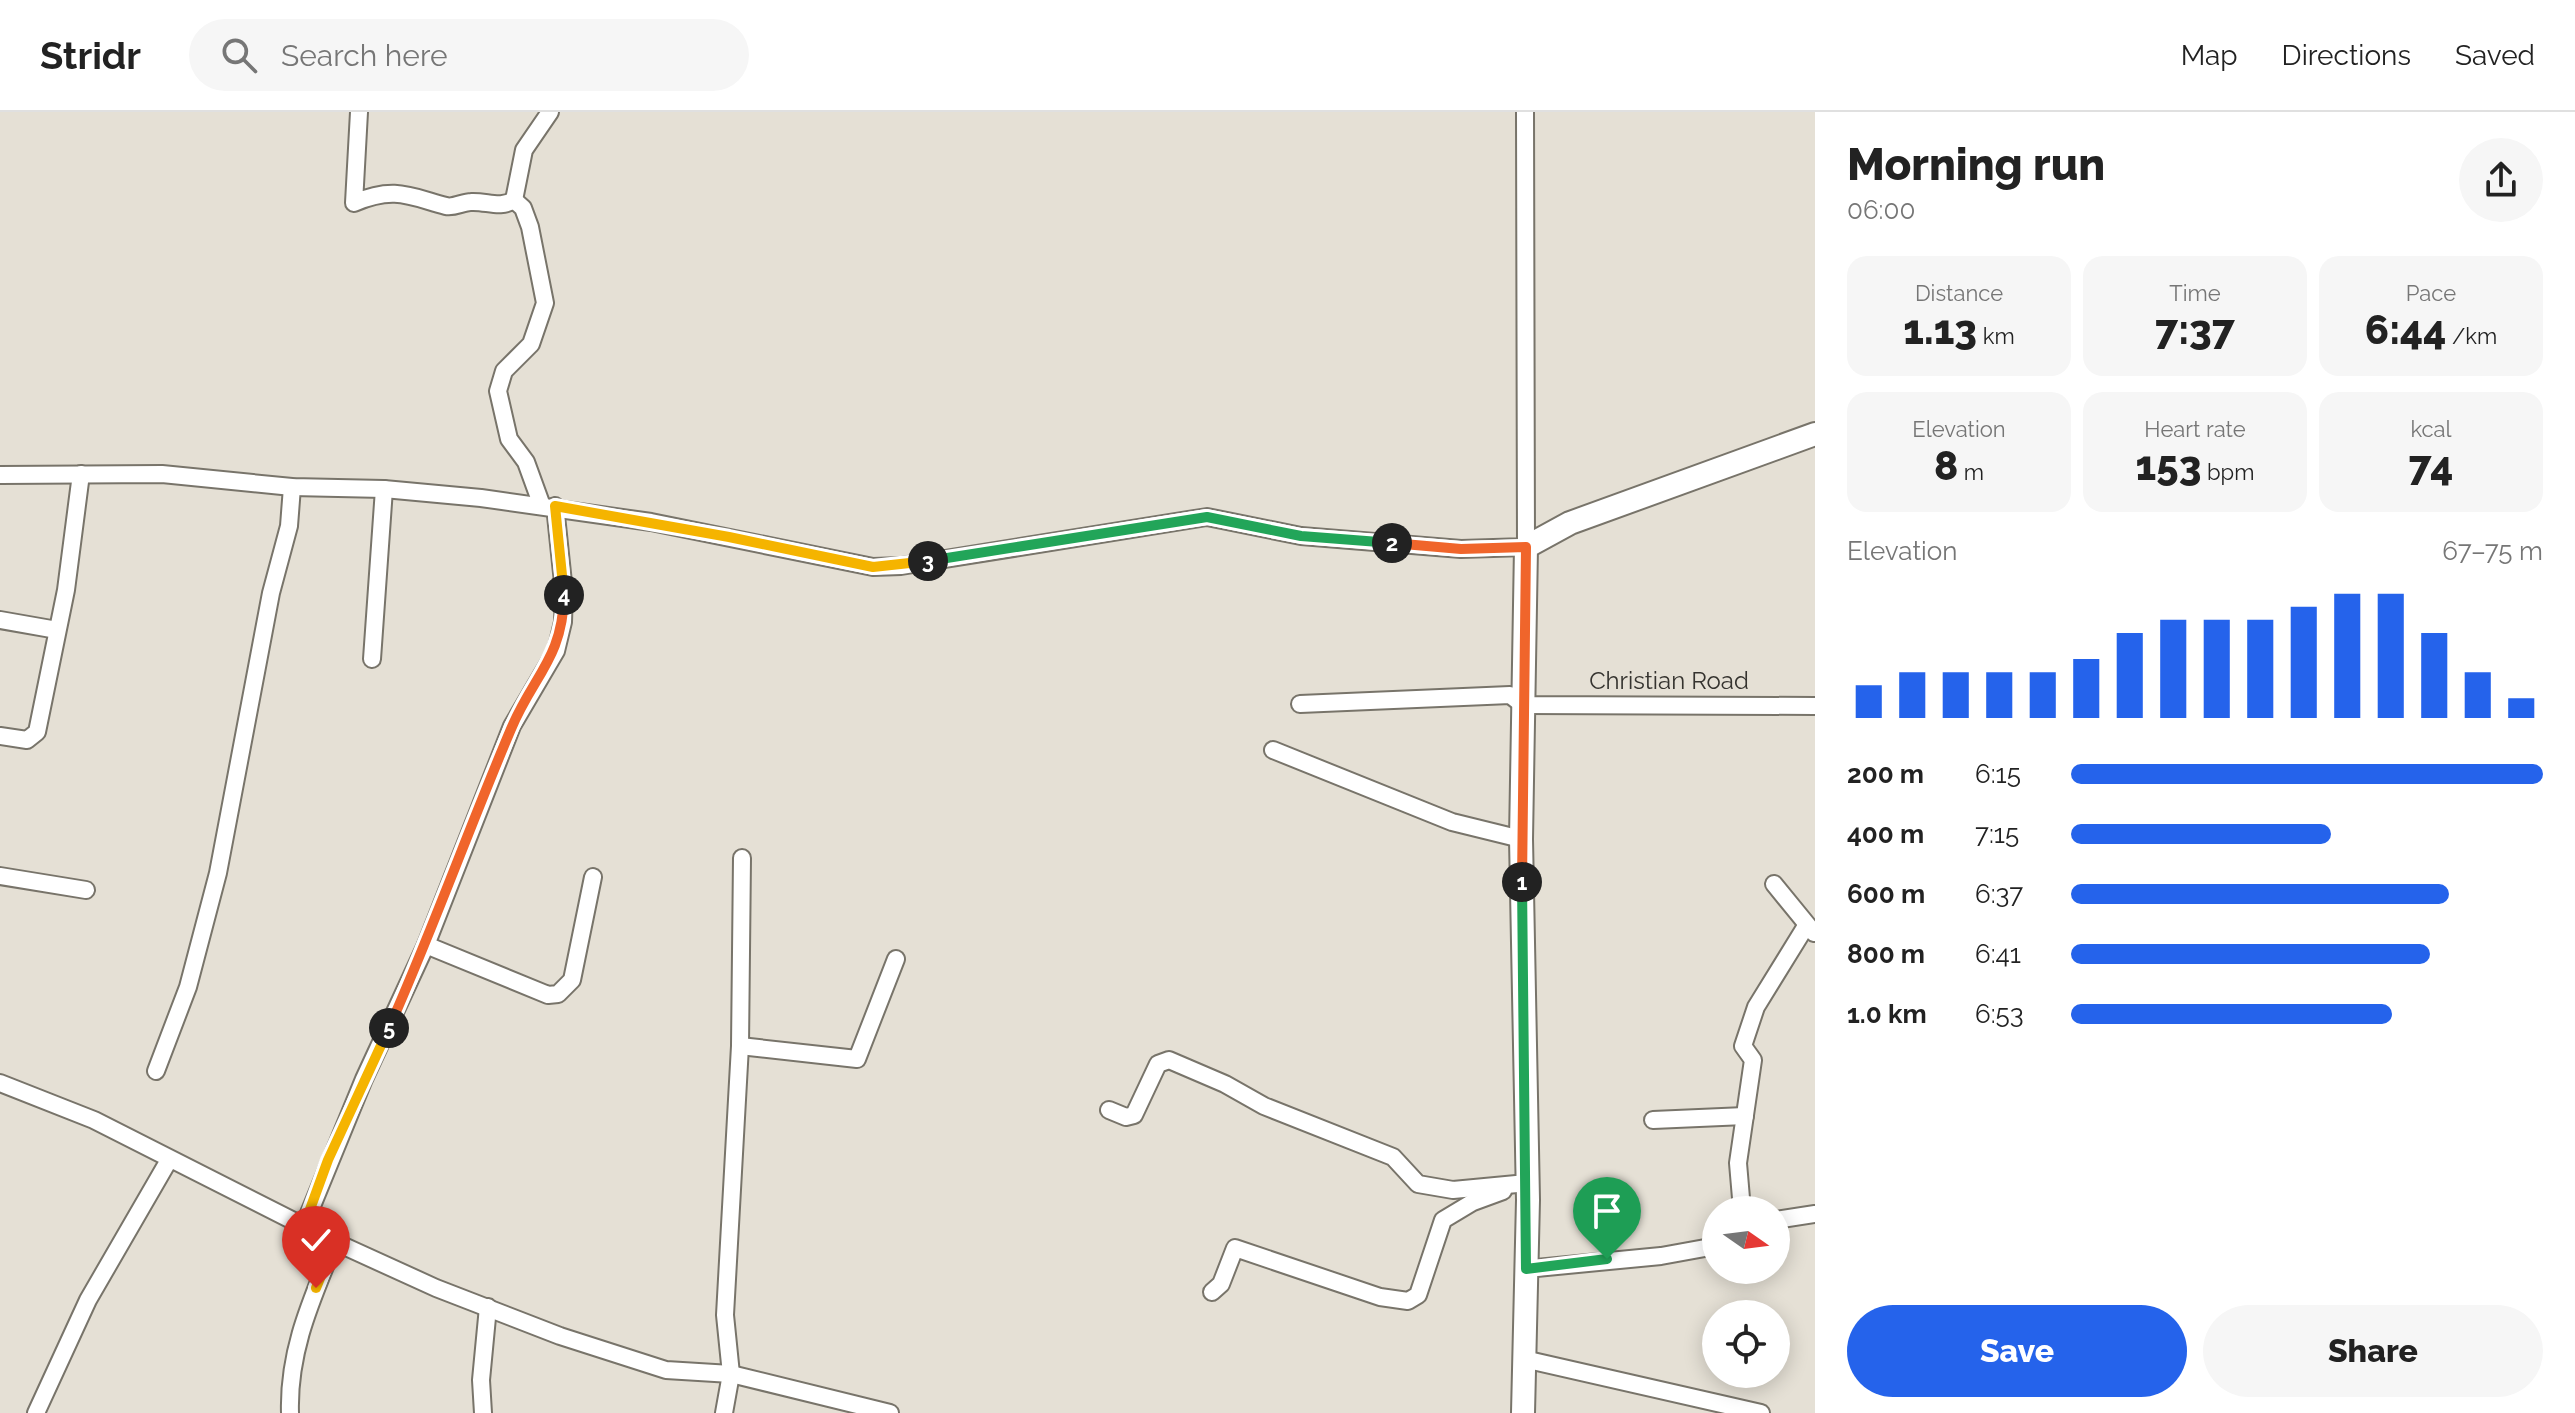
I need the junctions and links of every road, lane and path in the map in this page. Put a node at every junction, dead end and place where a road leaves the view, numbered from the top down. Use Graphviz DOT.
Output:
graph roads {
  1 [pos="359,112"];
  2 [pos="550,112"];
  3 [pos="1525,112"];
  4 [pos="514,200"];
  5 [pos="1815,434"];
  6 [pos="81,474"];
  7 [pos="0,475"];
  8 [pos="292,487"];
  9 [pos="384,489"];
  10 [pos="548,506"];
  11 [pos="1526,547"];
  12 [pos="0,620"];
  13 [pos="57,630"];
  14 [pos="372,659"];
  15 [pos="1300,704"];
  16 [pos="1523,705"];
  17 [pos="1815,706"];
  18 [pos="0,736"];
  19 [pos="1273,750"];
  20 [pos="1521,839"];
  21 [pos="742,858"];
  22 [pos="0,876"];
  23 [pos="593,877"];
  24 [pos="1774,884"];
  25 [pos="86,890"];
  26 [pos="1811,930"];
  27 [pos="426,945"];
  28 [pos="896,959"];
  29 [pos="740,1046"];
  30 [pos="156,1071"];
  31 [pos="0,1083"];
  32 [pos="1109,1110"];
  33 [pos="1745,1116"];
  34 [pos="1653,1120"];
  35 [pos="169,1160"];
  36 [pos="1527,1183"];
  37 [pos="1741,1196"];
  38 [pos="1815,1214"];
  39 [pos="1790,1218"];
  40 [pos="305,1223"];
  41 [pos="335,1242"];
  42 [pos="1702,1249"];
  43 [pos="1526,1269"];
  44 [pos="1212,1292"];
  45 [pos="488,1307"];
  46 [pos="1524,1359"];
  47 [pos="731,1374"];
  48 [pos="36,1413"];
  49 [pos="290,1413"];
  50 [pos="483,1413"];
  51 [pos="724,1413"];
  52 [pos="890,1413"];
  53 [pos="1523,1413"];
  54 [pos="1761,1413"];
  1 -- 4 [label="street"];
  2 -- 4 [label="street"];
  3 -- 11 [label="street"];
  4 -- 10 [label="street"];
  5 -- 11 [label="street"];
  6 -- 7 [label="street"];
  6 -- 8 [label="street"];
  6 -- 13 [label="street"];
  8 -- 9 [label="street"];
  8 -- 30 [label="street"];
  9 -- 10 [label="street"];
  9 -- 14 [label="street"];
  10 -- 11 [label="street"];
  10 -- 27 [label="street"];
  11 -- 16 [label="street"];
  12 -- 13 [label="street"];
  13 -- 18 [label="street"];
  15 -- 16 [label="street, Christian Road"];
  16 -- 17 [label="street, Christian Road"];
  16 -- 20 [label="street"];
  19 -- 20 [label="street"];
  20 -- 36 [label="street"];
  21 -- 29 [label="street"];
  22 -- 25 [label="street"];
  23 -- 27 [label="street"];
  24 -- 26 [label="street"];
  26 -- 33 [label="street"];
  27 -- 40 [label="street"];
  28 -- 29 [label="street"];
  29 -- 47 [label="street"];
  31 -- 35 [label="street"];
  32 -- 36 [label="street"];
  33 -- 34 [label="street"];
  33 -- 37 [label="street"];
  35 -- 40 [label="street"];
  35 -- 48 [label="street"];
  36 -- 43 [label="street"];
  36 -- 44 [label="street"];
  38 -- 39 [label="street"];
  40 -- 41 [label="street"];
  41 -- 45 [label="street"];
  41 -- 49 [label="street"];
  42 -- 43 [label="street"];
  43 -- 46 [label="street"];
  45 -- 47 [label="street"];
  45 -- 50 [label="street"];
  46 -- 53 [label="street"];
  46 -- 54 [label="street"];
  47 -- 51 [label="street"];
  47 -- 52 [label="street"];
}
